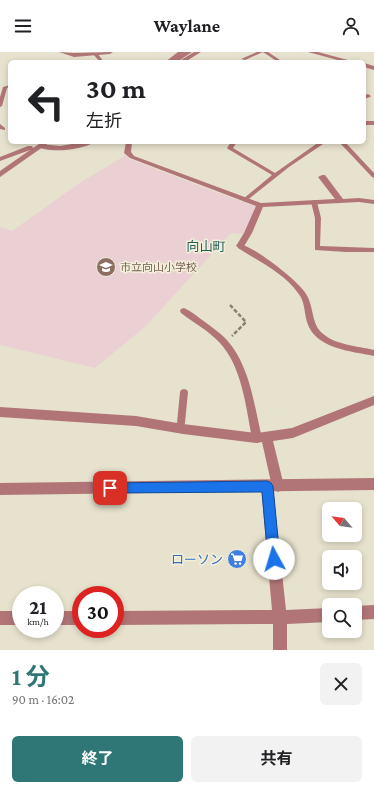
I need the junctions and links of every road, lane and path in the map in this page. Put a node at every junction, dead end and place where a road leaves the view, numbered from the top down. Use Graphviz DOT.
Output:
graph roads {
  1 [pos="62,52"];
  2 [pos="110,52"];
  3 [pos="182,52"];
  4 [pos="189,52"];
  5 [pos="198,52"];
  6 [pos="261,52"];
  7 [pos="265,52"];
  8 [pos="311,52"];
  9 [pos="95,54"];
  10 [pos="243,59"];
  11 [pos="100,60"];
  12 [pos="171,60"];
  13 [pos="176,60"];
  14 [pos="184,60"];
  15 [pos="278,60"];
  16 [pos="344,60"];
  17 [pos="8,86"];
  18 [pos="0,106"];
  19 [pos="42,144"];
  20 [pos="84,144"];
  21 [pos="129,144"];
  22 [pos="232,144"];
  23 [pos="320,144"];
  24 [pos="344,144"];
  25 [pos="0,159"];
  26 [pos="0,175"];
  27 [pos="275,175"];
  28 [pos="374,176"];
  29 [pos="322,177"];
  30 [pos="245,200"];
  31 [pos="341,201"];
  32 [pos="314,202"];
  33 [pos="374,202"];
  34 [pos="260,205"];
  35 [pos="240,246"];
  36 [pos="374,250"];
  37 [pos="230,305"];
  38 [pos="184,311"];
  39 [pos="224,343"];
  40 [pos="374,353"];
  41 [pos="184,392"];
  42 [pos="374,400"];
  43 [pos="0,412"];
  44 [pos="179,428"];
  45 [pos="262,437"];
  46 [pos="374,484"];
  47 [pos="272,486"];
  48 [pos="0,489"];
  49 [pos="374,612"];
  50 [pos="362,613"];
  51 [pos="322,615"];
  52 [pos="280,617"];
  53 [pos="0,618"];
  54 [pos="12,618"];
  55 [pos="124,618"];
  56 [pos="280,650"];
  1 -- 9 [label="street"];
  2 -- 9 [label="street"];
  3 -- 12 [label="street"];
  4 -- 13 [label="street"];
  5 -- 14 [label="street"];
  6 -- 10 [label="lane"];
  7 -- 15 [label="lane"];
  8 -- 16 [label="street"];
  9 -- 11 [label="lane"];
  17 -- 18 [label="lane"];
  19 -- 20 [label="street"];
  19 -- 25 [label="street"];
  19 -- 26 [label="street"];
  21 -- 30 [label="street"];
  22 -- 27 [label="lane"];
  23 -- 27 [label="lane"];
  24 -- 28 [label="lane"];
  27 -- 30 [label="lane"];
  29 -- 31 [label="street"];
  30 -- 34 [label="street"];
  31 -- 32 [label="street"];
  31 -- 33 [label="street"];
  32 -- 34 [label="street"];
  32 -- 36 [label="lane"];
  34 -- 35 [label="street"];
  35 -- 40 [label="lane"];
  37 -- 39 [label="path"];
  38 -- 39 [label="lane"];
  39 -- 45 [label="lane"];
  41 -- 44 [label="lane"];
  42 -- 45 [label="street"];
  43 -- 44 [label="street"];
  44 -- 45 [label="street"];
  45 -- 47 [label="street"];
  46 -- 47 [label="street"];
  47 -- 48 [label="street"];
  47 -- 52 [label="street"];
  49 -- 50 [label="street"];
  51 -- 52 [label="street"];
  52 -- 55 [label="street"];
  52 -- 56 [label="street"];
  53 -- 54 [label="street"];
}
